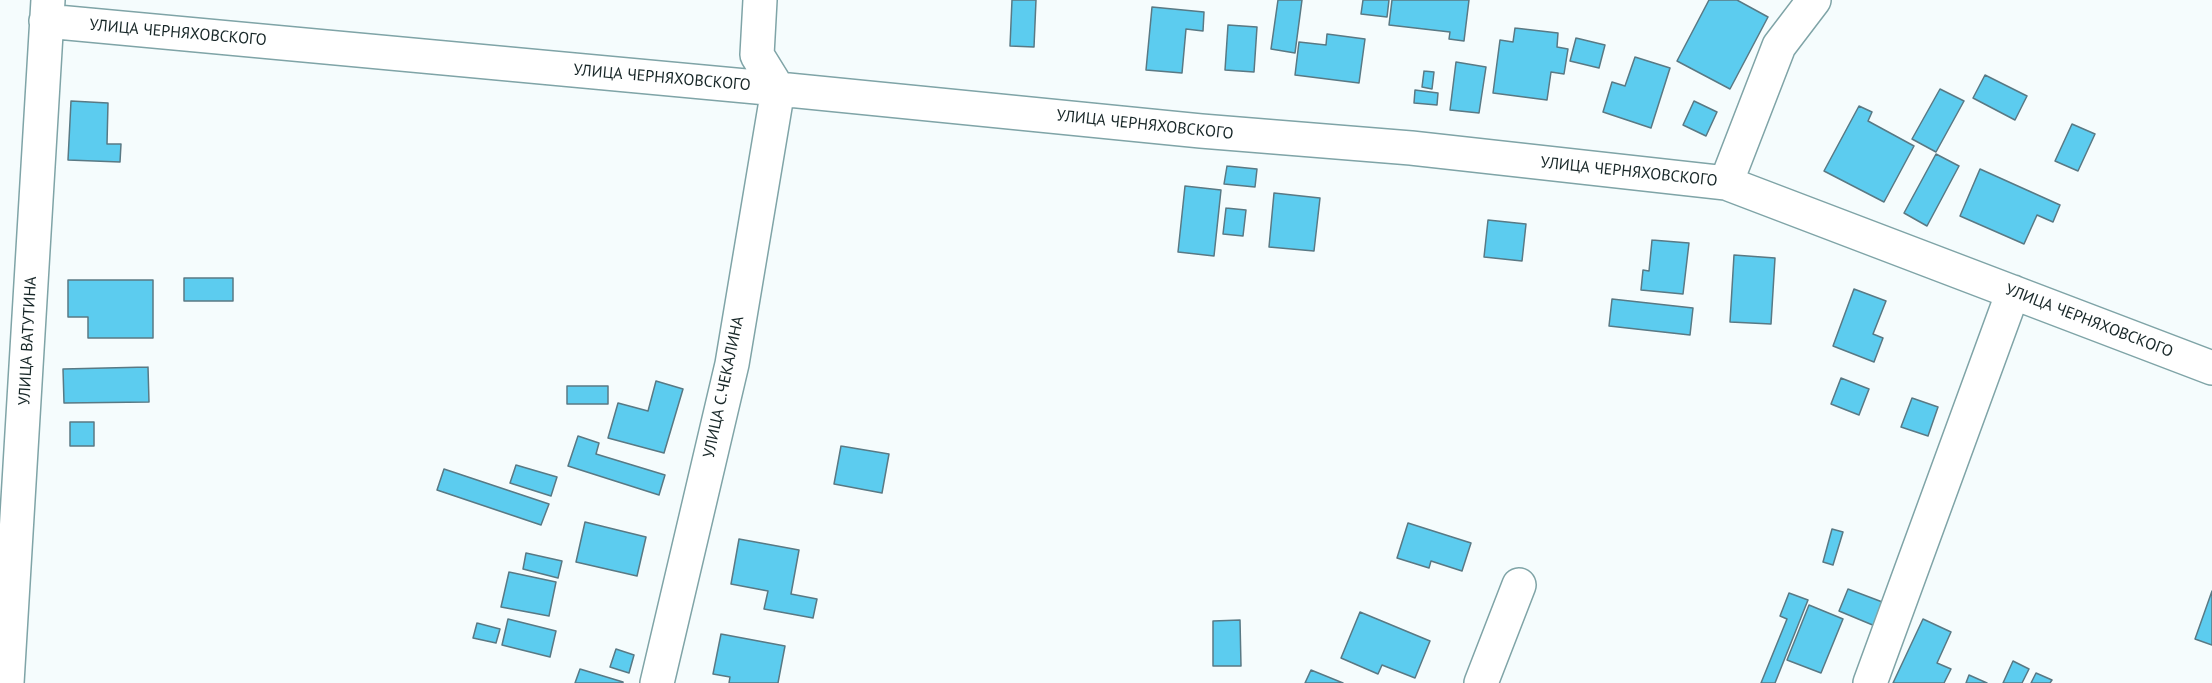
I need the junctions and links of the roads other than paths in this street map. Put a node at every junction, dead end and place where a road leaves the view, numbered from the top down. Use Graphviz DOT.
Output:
graph roads {
  1 [pos="760,0"];
  2 [pos="1814,0"];
  3 [pos="47,10"];
  4 [pos="778,89"];
  5 [pos="1726,183"];
  6 [pos="2013,292"];
  7 [pos="2212,368"];
  8 [pos="1519,585"];
  9 [pos="7,683"];
  10 [pos="657,683"];
  11 [pos="1481,683"];
  12 [pos="1870,683"];
  1 -- 4 [label="street"];
  2 -- 5 [label="street"];
  3 -- 4 [label="street, УЛИЦА ЧЕРНЯХОВСКОГО"];
  3 -- 9 [label="street, УЛИЦА ВАТУТИНА"];
  4 -- 5 [label="street, УЛИЦА ЧЕРНЯХОВСКОГО"];
  4 -- 10 [label="street, УЛИЦА С.ЧЕКАЛИНА"];
  5 -- 6 [label="street, УЛИЦА ЧЕРНЯХОВСКОГО"];
  6 -- 7 [label="street, УЛИЦА ЧЕРНЯХОВСКОГО"];
  6 -- 12 [label="street"];
  8 -- 11 [label="street"];
}
